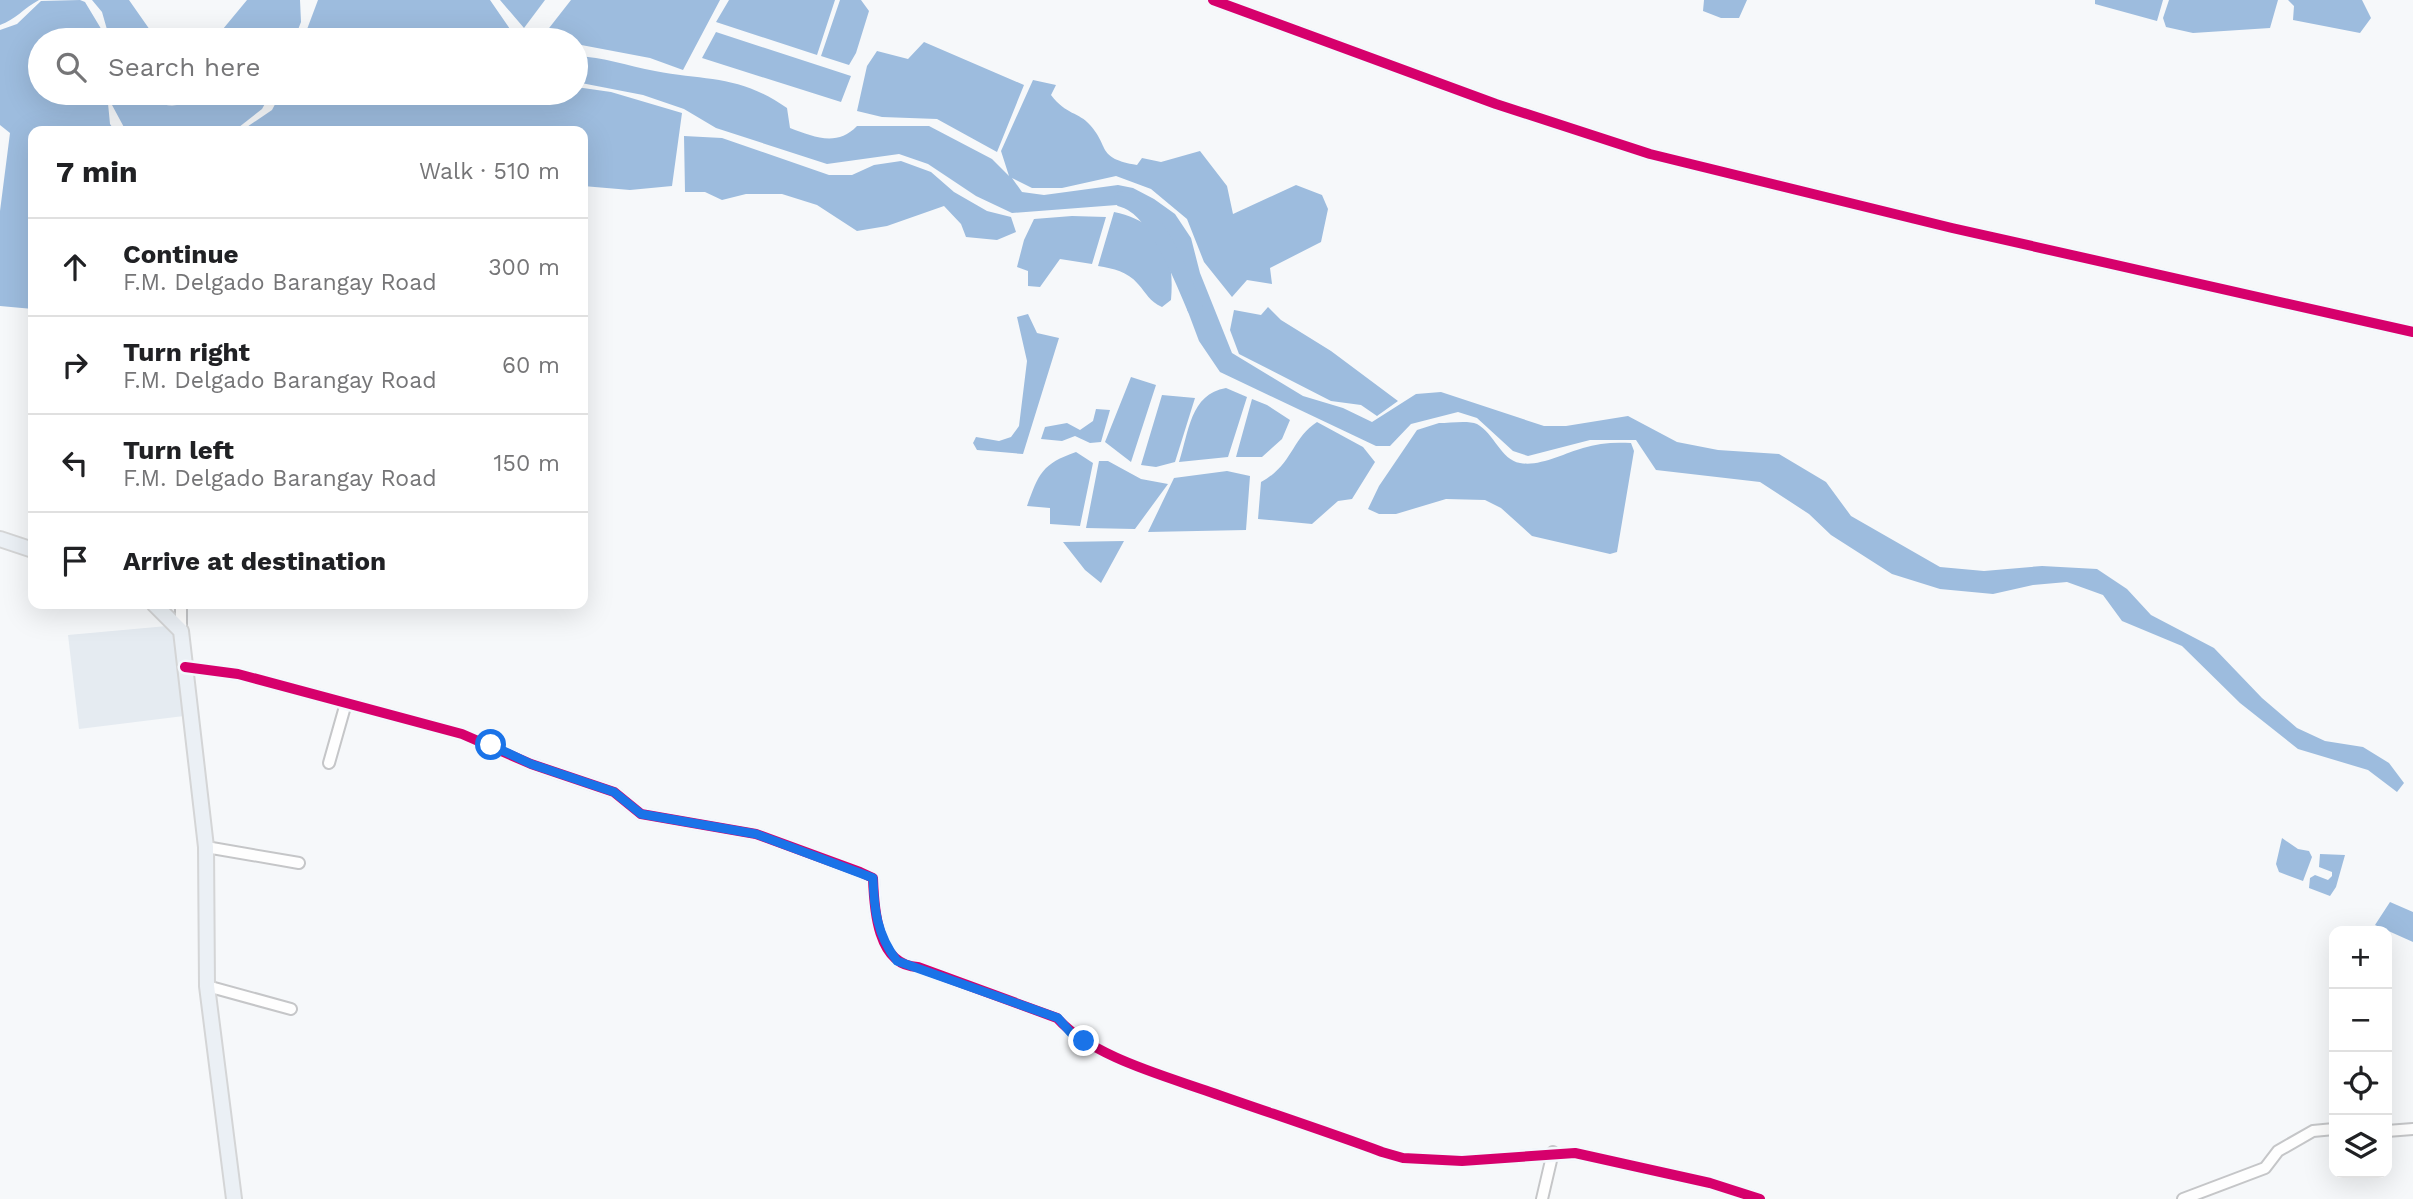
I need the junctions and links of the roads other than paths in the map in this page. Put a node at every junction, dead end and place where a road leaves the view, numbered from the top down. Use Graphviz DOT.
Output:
graph roads {
  1 [pos="1213,0"];
  2 [pos="2413,332"];
  3 [pos="0,539"];
  4 [pos="28,548"];
  5 [pos="159,609"];
  6 [pos="181,609"];
  7 [pos="181,631"];
  8 [pos="186,667"];
  9 [pos="346,703"];
  10 [pos="329,763"];
  11 [pos="206,847"];
  12 [pos="299,863"];
  13 [pos="207,986"];
  14 [pos="291,1010"];
  15 [pos="2329,1129"];
  16 [pos="2413,1129"];
  17 [pos="2392,1131"];
  18 [pos="1553,1152"];
  19 [pos="234,1199"];
  20 [pos="1542,1199"];
  21 [pos="1760,1199"];
  22 [pos="2183,1199"];
  1 -- 2 [label="street"];
  3 -- 4 [label="main road"];
  5 -- 7 [label="main road"];
  6 -- 7 [label="street"];
  7 -- 8 [label="main road"];
  8 -- 9 [label="street"];
  8 -- 11 [label="main road"];
  9 -- 10 [label="street"];
  9 -- 18 [label="street"];
  11 -- 12 [label="street"];
  11 -- 13 [label="main road"];
  13 -- 14 [label="street"];
  13 -- 19 [label="main road"];
  15 -- 22 [label="street"];
  16 -- 17 [label="street"];
  18 -- 20 [label="street"];
  18 -- 21 [label="street"];
}
